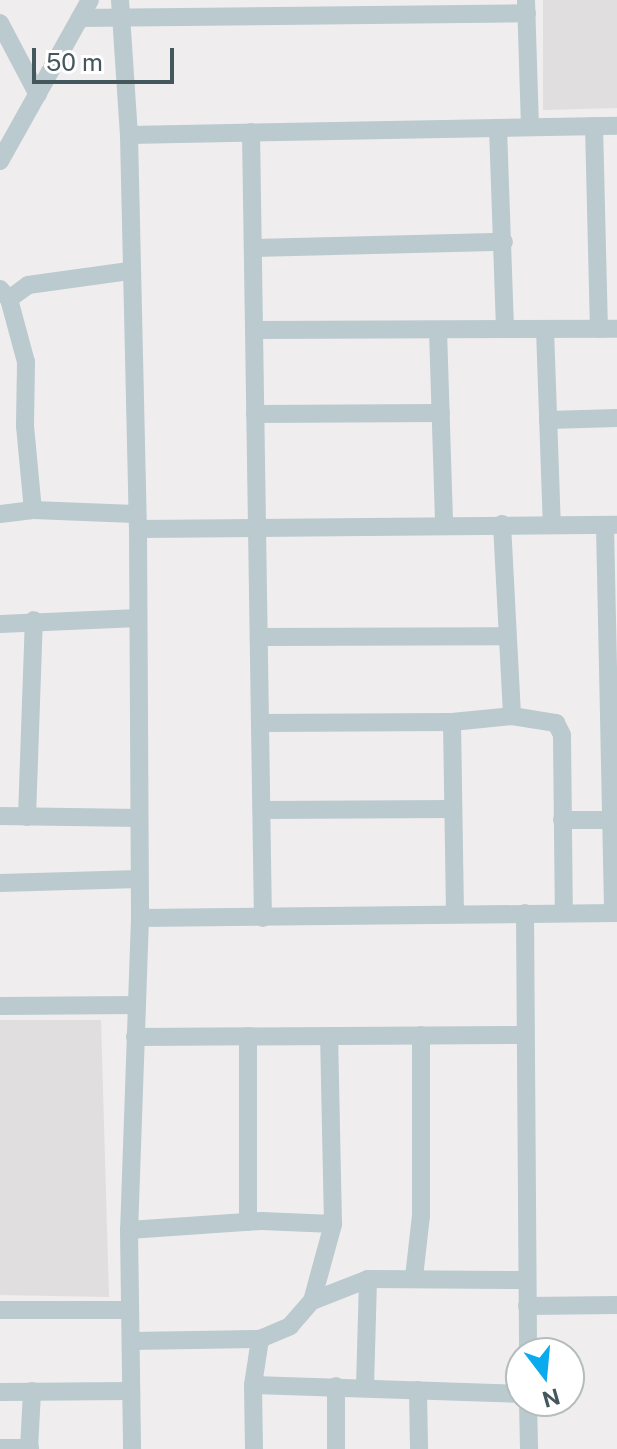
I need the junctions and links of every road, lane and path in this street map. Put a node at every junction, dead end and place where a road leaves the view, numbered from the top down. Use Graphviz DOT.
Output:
graph roads {
  1 [pos="90,0"];
  2 [pos="526,6"];
  3 [pos="240,7"];
  4 [pos="415,7"];
  5 [pos="120,8"];
  6 [pos="331,8"];
  7 [pos="80,18"];
  8 [pos="0,23"];
  9 [pos="38,95"];
  10 [pos="594,126"];
  11 [pos="617,126"];
  12 [pos="530,127"];
  13 [pos="498,128"];
  14 [pos="251,132"];
  15 [pos="129,135"];
  16 [pos="0,161"];
  17 [pos="504,242"];
  18 [pos="617,243"];
  19 [pos="597,244"];
  20 [pos="253,248"];
  21 [pos="129,271"];
  22 [pos="5,294"];
  23 [pos="505,329"];
  24 [pos="545,329"];
  25 [pos="608,329"];
  26 [pos="254,330"];
  27 [pos="438,330"];
  28 [pos="441,413"];
  29 [pos="255,414"];
  30 [pos="617,418"];
  31 [pos="548,420"];
  32 [pos="33,510"];
  33 [pos="0,514"];
  34 [pos="136,521"];
  35 [pos="502,524"];
  36 [pos="552,525"];
  37 [pos="611,525"];
  38 [pos="444,526"];
  39 [pos="257,527"];
  40 [pos="138,618"];
  41 [pos="34,620"];
  42 [pos="0,624"];
  43 [pos="505,636"];
  44 [pos="259,637"];
  45 [pos="512,716"];
  46 [pos="452,722"];
  47 [pos="262,723"];
  48 [pos="453,809"];
  49 [pos="262,810"];
  50 [pos="0,816"];
  51 [pos="27,817"];
  52 [pos="139,818"];
  53 [pos="562,820"];
  54 [pos="611,820"];
  55 [pos="139,879"];
  56 [pos="0,883"];
  57 [pos="564,912"];
  58 [pos="525,913"];
  59 [pos="615,913"];
  60 [pos="455,914"];
  61 [pos="140,918"];
  62 [pos="263,918"];
  63 [pos="137,1005"];
  64 [pos="0,1006"];
  65 [pos="421,1035"];
  66 [pos="524,1035"];
  67 [pos="248,1036"];
  68 [pos="329,1036"];
  69 [pos="135,1037"];
  70 [pos="248,1222"];
  71 [pos="333,1224"];
  72 [pos="129,1230"];
  73 [pos="414,1277"];
  74 [pos="368,1279"];
  75 [pos="527,1280"];
  76 [pos="312,1301"];
  77 [pos="617,1305"];
  78 [pos="527,1306"];
  79 [pos="0,1310"];
  80 [pos="130,1310"];
  81 [pos="528,1337"];
  82 [pos="260,1339"];
  83 [pos="131,1341"];
  84 [pos="253,1385"];
  85 [pos="336,1386"];
  86 [pos="365,1387"];
  87 [pos="418,1390"];
  88 [pos="32,1391"];
  89 [pos="131,1391"];
  90 [pos="0,1392"];
  91 [pos="505,1393"];
  92 [pos="528,1417"];
  93 [pos="0,1448"];
  94 [pos="30,1448"];
  95 [pos="132,1449"];
  96 [pos="254,1449"];
  97 [pos="336,1449"];
  98 [pos="419,1449"];
  99 [pos="529,1449"];
  1 -- 7 [label="street"];
  2 -- 4 [label="street"];
  2 -- 12 [label="street"];
  3 -- 5 [label="street"];
  3 -- 6 [label="street"];
  4 -- 6 [label="street"];
  5 -- 7 [label="street"];
  5 -- 15 [label="street"];
  7 -- 9 [label="street"];
  8 -- 9 [label="street"];
  9 -- 16 [label="street"];
  10 -- 11 [label="street"];
  10 -- 12 [label="street"];
  10 -- 19 [label="street"];
  12 -- 13 [label="street"];
  13 -- 14 [label="street"];
  13 -- 17 [label="street"];
  14 -- 15 [label="street"];
  14 -- 20 [label="street"];
  15 -- 21 [label="street"];
  17 -- 20 [label="street"];
  17 -- 23 [label="street"];
  18 -- 19 [label="street"];
  19 -- 25 [label="street"];
  20 -- 26 [label="street"];
  21 -- 22 [label="street"];
  21 -- 34 [label="street"];
  22 -- 32 [label="street"];
  23 -- 24 [label="street"];
  23 -- 27 [label="street"];
  24 -- 25 [label="street"];
  24 -- 31 [label="street"];
  26 -- 27 [label="street"];
  26 -- 29 [label="street"];
  27 -- 28 [label="street"];
  28 -- 29 [label="street"];
  28 -- 38 [label="street"];
  29 -- 39 [label="street"];
  30 -- 31 [label="street"];
  31 -- 36 [label="street"];
  32 -- 33 [label="street"];
  32 -- 34 [label="street"];
  34 -- 39 [label="street"];
  34 -- 40 [label="street"];
  35 -- 36 [label="street"];
  35 -- 38 [label="street"];
  35 -- 43 [label="street"];
  36 -- 37 [label="street"];
  37 -- 54 [label="street"];
  38 -- 39 [label="street"];
  39 -- 44 [label="street"];
  40 -- 41 [label="street"];
  40 -- 52 [label="street"];
  41 -- 42 [label="street"];
  41 -- 51 [label="street"];
  43 -- 44 [label="street"];
  43 -- 45 [label="street"];
  44 -- 47 [label="street"];
  45 -- 46 [label="street"];
  45 -- 53 [label="street"];
  46 -- 47 [label="street"];
  46 -- 48 [label="street"];
  47 -- 49 [label="street"];
  48 -- 49 [label="street"];
  48 -- 60 [label="street"];
  49 -- 62 [label="street"];
  50 -- 51 [label="street"];
  51 -- 52 [label="street"];
  52 -- 55 [label="street"];
  53 -- 54 [label="street"];
  53 -- 57 [label="street"];
  54 -- 59 [label="street"];
  55 -- 56 [label="street"];
  55 -- 61 [label="street"];
  57 -- 58 [label="street"];
  57 -- 59 [label="street"];
  58 -- 60 [label="street"];
  58 -- 66 [label="street"];
  60 -- 62 [label="street"];
  61 -- 62 [label="street"];
  61 -- 63 [label="street"];
  63 -- 64 [label="street"];
  63 -- 69 [label="street"];
  65 -- 66 [label="street"];
  65 -- 68 [label="street"];
  65 -- 73 [label="street"];
  66 -- 75 [label="street"];
  67 -- 68 [label="street"];
  67 -- 69 [label="street"];
  67 -- 70 [label="street"];
  68 -- 71 [label="street"];
  69 -- 72 [label="street"];
  70 -- 71 [label="street"];
  70 -- 72 [label="street"];
  71 -- 76 [label="street"];
  72 -- 80 [label="street"];
  73 -- 74 [label="street"];
  73 -- 75 [label="street"];
  74 -- 76 [label="street"];
  74 -- 86 [label="street"];
  75 -- 78 [label="street"];
  76 -- 82 [label="street"];
  77 -- 78 [label="street"];
  78 -- 81 [label="street"];
  79 -- 80 [label="street"];
  80 -- 83 [label="street"];
  82 -- 83 [label="street"];
  82 -- 84 [label="street"];
  83 -- 89 [label="street"];
  84 -- 85 [label="street"];
  84 -- 96 [label="street"];
  85 -- 86 [label="street"];
  85 -- 97 [label="street"];
  86 -- 87 [label="street"];
  87 -- 91 [label="street"];
  87 -- 98 [label="street"];
  88 -- 89 [label="street"];
  88 -- 90 [label="street"];
  88 -- 94 [label="street"];
  89 -- 95 [label="street"];
  92 -- 99 [label="street"];
  93 -- 94 [label="street"];
}
